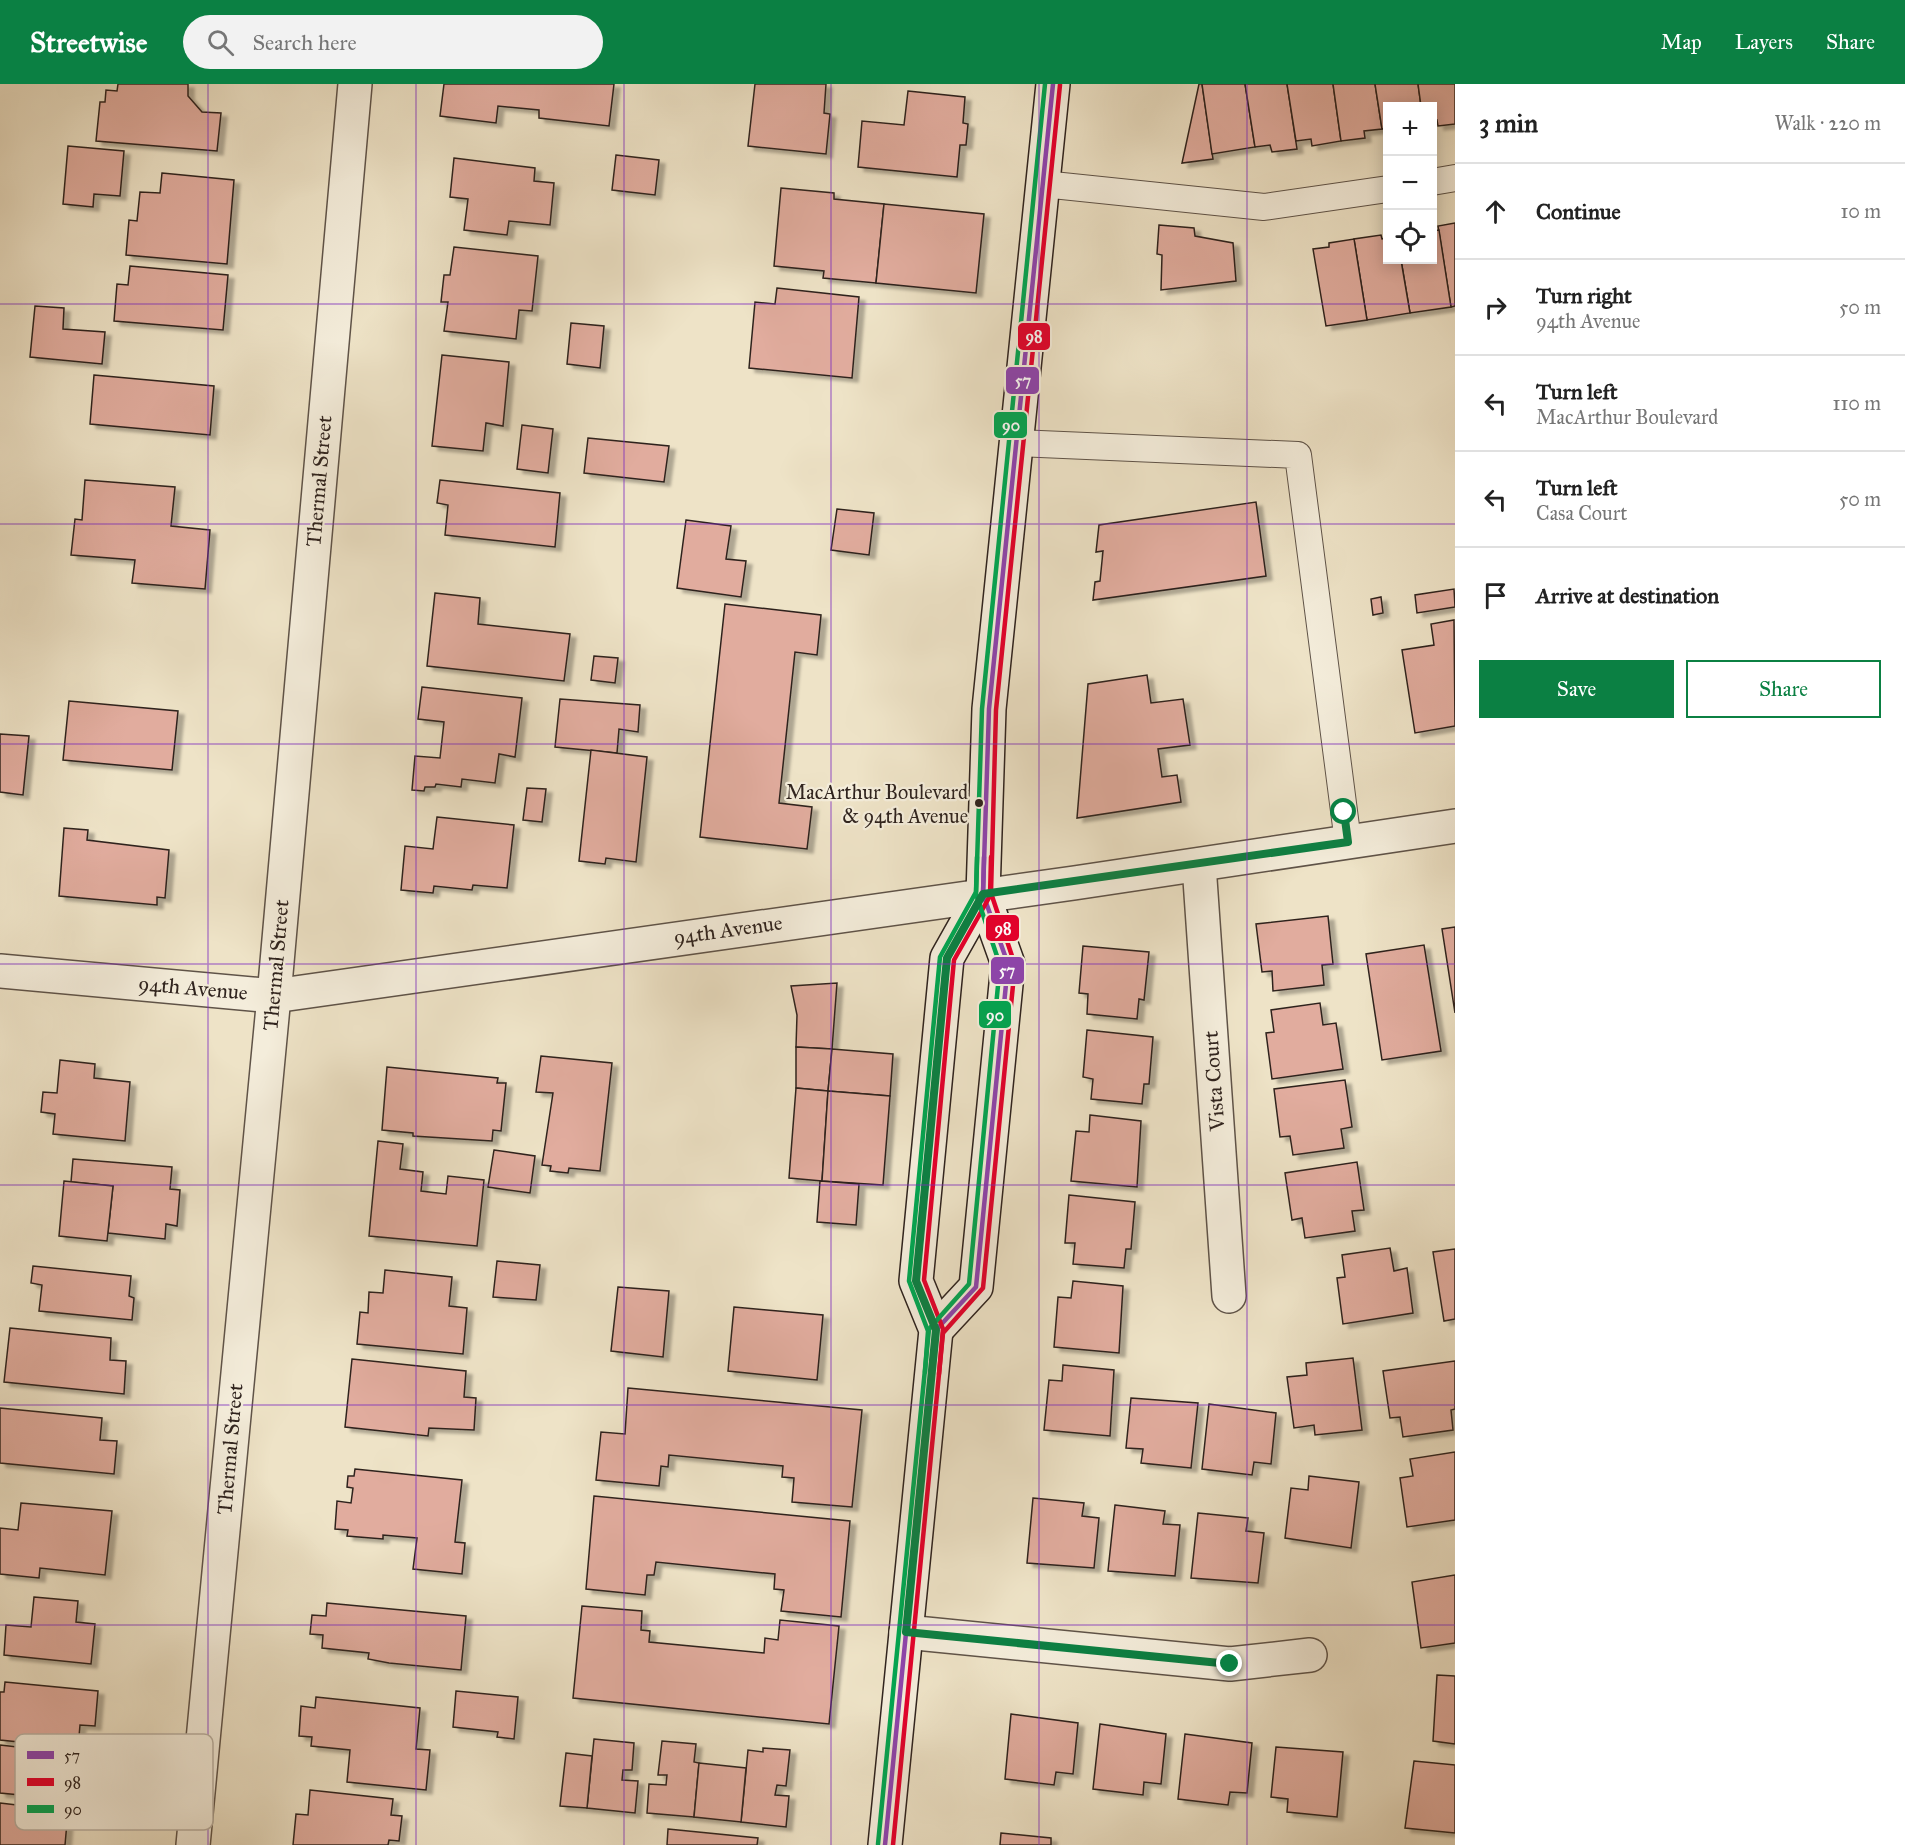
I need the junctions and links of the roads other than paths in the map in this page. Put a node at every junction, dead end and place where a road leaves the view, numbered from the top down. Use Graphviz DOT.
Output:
graph roads {
  1 [pos="355,84"];
  2 [pos="1053,84"];
  3 [pos="1455,178"];
  4 [pos="1437,181"];
  5 [pos="1043,184"];
  6 [pos="1383,190"];
  7 [pos="1017,444"];
  8 [pos="1455,826"];
  9 [pos="1348,842"];
  10 [pos="1199,865"];
  11 [pos="983,894"];
  12 [pos="0,970"];
  13 [pos="273,996"];
  14 [pos="1230,1296"];
  15 [pos="936,1330"];
  16 [pos="906,1632"];
  17 [pos="1310,1655"];
  18 [pos="203,1734"];
  19 [pos="194,1830"];
  20 [pos="193,1845"];
  21 [pos="885,1845"];
  1 -- 13 [label="street, Thermal Street"];
  2 -- 5 [label="street"];
  3 -- 4 [label="lane"];
  5 -- 6 [label="lane"];
  5 -- 7 [label="street"];
  7 -- 9 [label="lane"];
  7 -- 11 [label="street"];
  8 -- 9 [label="street, 94th Avenue"];
  9 -- 10 [label="street, 94th Avenue"];
  10 -- 11 [label="street, 94th Avenue"];
  10 -- 14 [label="street, Vista Court"];
  11 -- 13 [label="street, 94th Avenue"];
  11 -- 15 [label="street"];
  11 -- 15 [label="street"];
  12 -- 13 [label="street, 94th Avenue"];
  13 -- 18 [label="street, Thermal Street"];
  15 -- 16 [label="street"];
  16 -- 17 [label="street"];
  16 -- 21 [label="street"];
  19 -- 20 [label="street, Thermal Street"];
}
